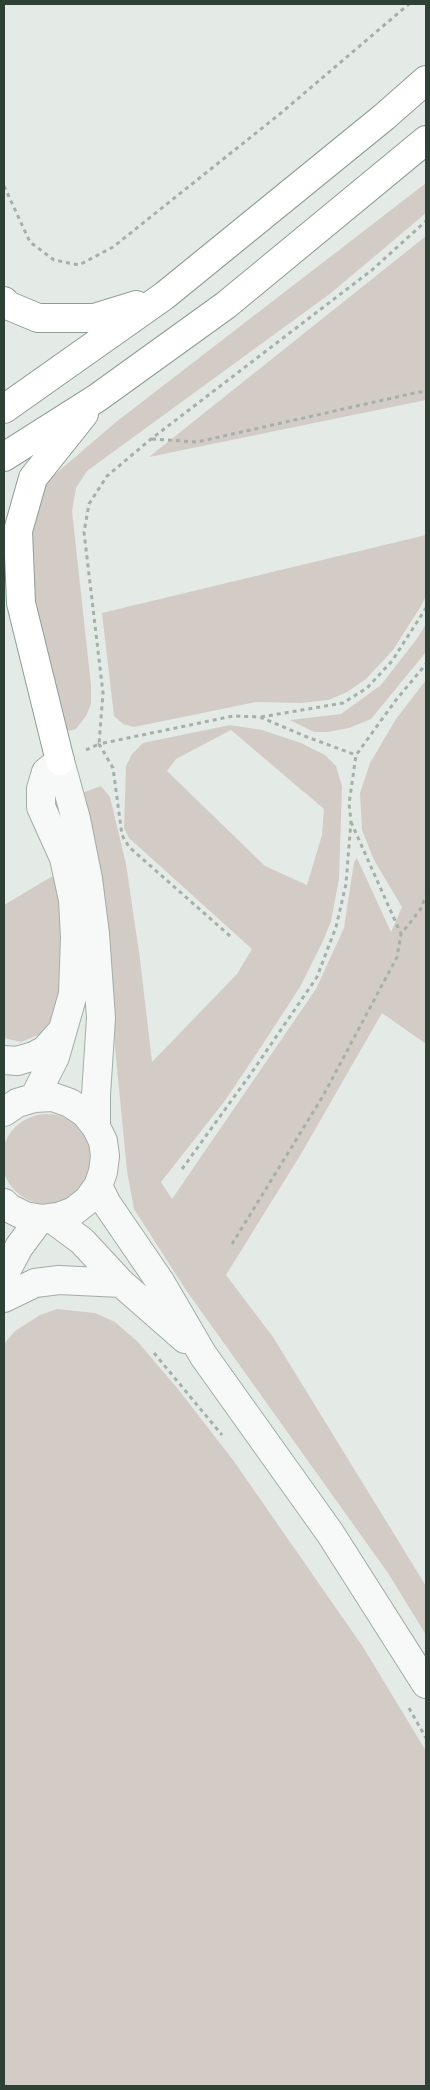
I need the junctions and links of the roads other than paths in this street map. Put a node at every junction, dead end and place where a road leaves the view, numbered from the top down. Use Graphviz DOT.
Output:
graph roads {
  1 [pos="426,80"];
  2 [pos="426,140"];
  3 [pos="164,296"];
  4 [pos="4,301"];
  5 [pos="96,398"];
  6 [pos="4,409"];
  7 [pos="4,457"];
  8 [pos="60,761"];
  9 [pos="65,1026"];
  10 [pos="4,1060"];
  11 [pos="15,1102"];
  12 [pos="96,1127"];
  13 [pos="98,1186"];
  14 [pos="4,1203"];
  15 [pos="50,1218"];
  16 [pos="4,1275"];
  17 [pos="121,1283"];
  18 [pos="4,1298"];
  19 [pos="203,1355"];
  20 [pos="426,1684"];
  1 -- 3 [label="highway"];
  2 -- 5 [label="highway"];
  3 -- 4 [label="highway"];
  3 -- 6 [label="highway"];
  5 -- 7 [label="highway"];
  5 -- 8 [label="highway"];
  8 -- 9 [label="street"];
  8 -- 12 [label="street"];
  9 -- 10 [label="street"];
  9 -- 11 [label="street"];
  11 -- 12 [label="street"];
  12 -- 13 [label="street"];
  13 -- 15 [label="street"];
  13 -- 19 [label="street"];
  14 -- 15 [label="street"];
  15 -- 16 [label="street"];
  15 -- 17 [label="street"];
  17 -- 18 [label="street"];
  17 -- 19 [label="street"];
  19 -- 20 [label="street"];
}
